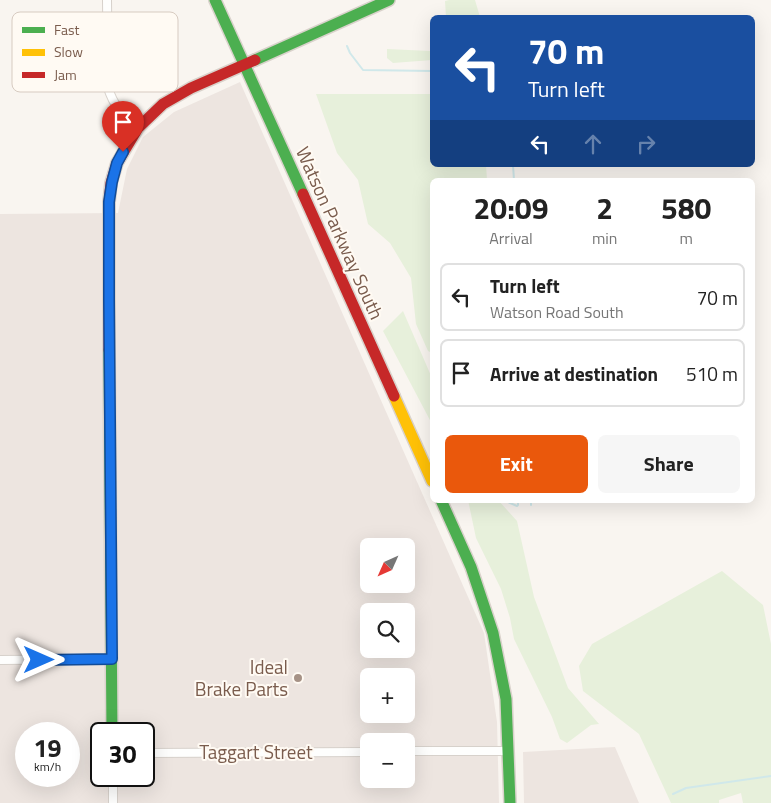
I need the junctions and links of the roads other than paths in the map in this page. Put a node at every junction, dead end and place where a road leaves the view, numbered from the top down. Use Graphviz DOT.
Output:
graph roads {
  1 [pos="215,0"];
  2 [pos="389,0"];
  3 [pos="245,64"];
  4 [pos="109,92"];
  5 [pos="138,128"];
  6 [pos="430,477"];
  7 [pos="442,503"];
  8 [pos="112,659"];
  9 [pos="0,660"];
  10 [pos="112,722"];
  11 [pos="415,751"];
  12 [pos="509,751"];
  13 [pos="360,752"];
  14 [pos="155,753"];
  15 [pos="113,787"];
  16 [pos="113,803"];
  17 [pos="510,803"];
  1 -- 3 [label="street, Watson Parkway South"];
  2 -- 3 [label="street"];
  3 -- 5 [label="street"];
  3 -- 6 [label="street, Watson Parkway South"];
  4 -- 5 [label="street"];
  5 -- 8 [label="street"];
  7 -- 12 [label="street"];
  8 -- 9 [label="street"];
  8 -- 10 [label="street"];
  11 -- 12 [label="street"];
  12 -- 17 [label="street"];
  13 -- 14 [label="street, Taggart Street"];
  15 -- 16 [label="street"];
}
